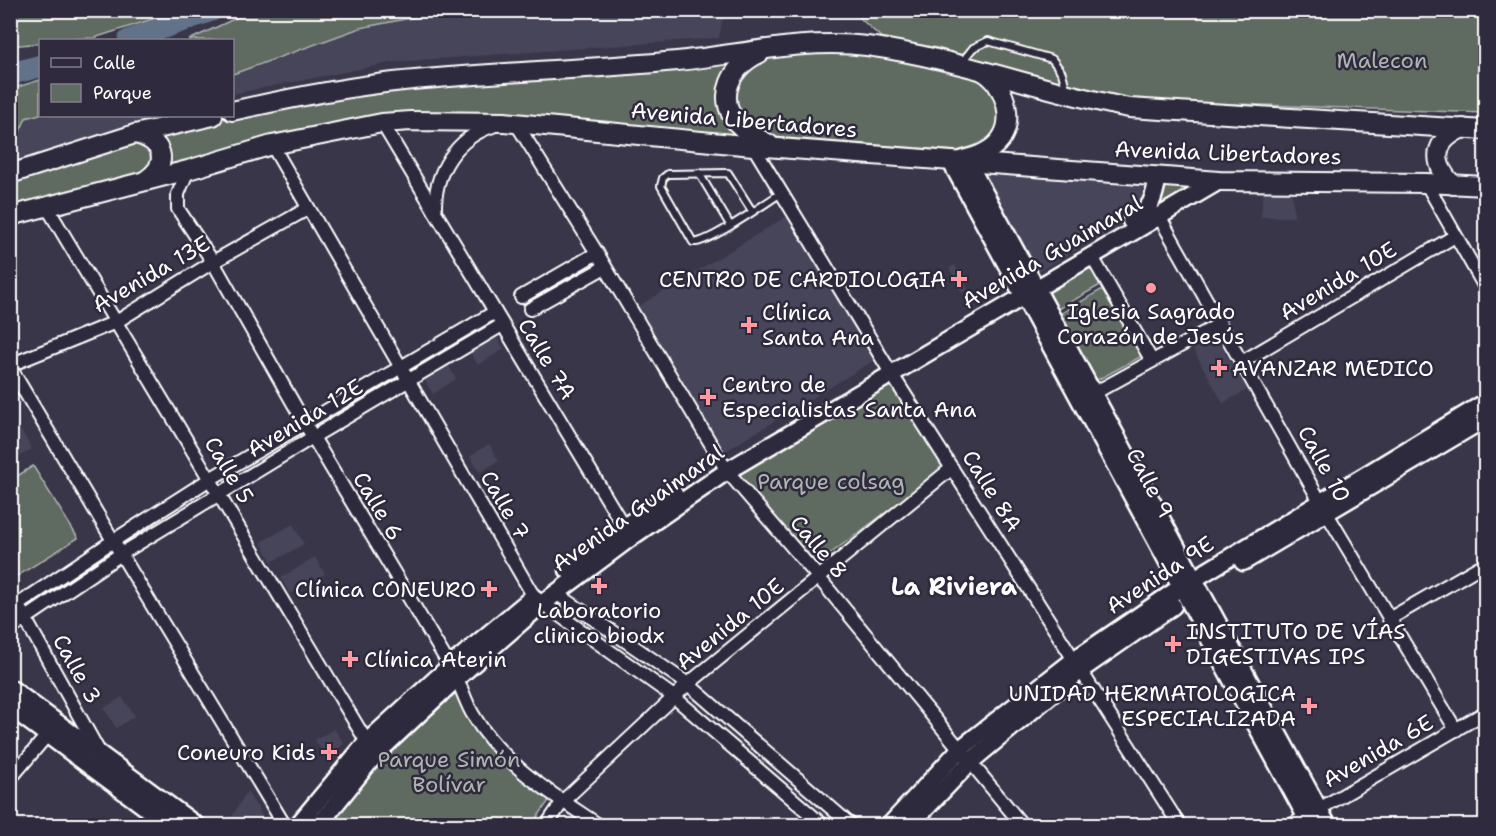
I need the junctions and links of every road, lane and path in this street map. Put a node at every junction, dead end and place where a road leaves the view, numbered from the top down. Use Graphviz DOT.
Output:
graph roads {
  1 [pos="767,50"];
  2 [pos="966,65"];
  3 [pos="1067,94"];
  4 [pos="234,111"];
  5 [pos="209,117"];
  6 [pos="510,122"];
  7 [pos="381,123"];
  8 [pos="1463,128"];
  9 [pos="1485,130"];
  10 [pos="135,134"];
  11 [pos="272,145"];
  12 [pos="753,146"];
  13 [pos="779,148"];
  14 [pos="958,162"];
  15 [pos="188,170"];
  16 [pos="699,173"];
  17 [pos="10,174"];
  18 [pos="1158,176"];
  19 [pos="146,180"];
  20 [pos="1219,181"];
  21 [pos="1426,183"];
  22 [pos="1453,185"];
  23 [pos="1485,186"];
  24 [pos="782,193"];
  25 [pos="47,207"];
  26 [pos="307,209"];
  27 [pos="752,211"];
  28 [pos="435,212"];
  29 [pos="10,216"];
  30 [pos="1159,216"];
  31 [pos="730,225"];
  32 [pos="1455,236"];
  33 [pos="597,253"];
  34 [pos="1091,255"];
  35 [pos="213,262"];
  36 [pos="605,267"];
  37 [pos="1027,287"];
  38 [pos="1485,289"];
  39 [pos="521,297"];
  40 [pos="530,309"];
  41 [pos="495,312"];
  42 [pos="116,322"];
  43 [pos="1220,324"];
  44 [pos="502,325"];
  45 [pos="1152,361"];
  46 [pos="1242,362"];
  47 [pos="10,366"];
  48 [pos="401,367"];
  49 [pos="888,368"];
  50 [pos="409,381"];
  51 [pos="1087,397"];
  52 [pos="1485,402"];
  53 [pos="1485,418"];
  54 [pos="304,422"];
  55 [pos="313,437"];
  56 [pos="724,467"];
  57 [pos="952,468"];
  58 [pos="210,479"];
  59 [pos="219,495"];
  60 [pos="1323,506"];
  61 [pos="624,527"];
  62 [pos="113,541"];
  63 [pos="121,554"];
  64 [pos="1485,563"];
  65 [pos="819,578"];
  66 [pos="1191,587"];
  67 [pos="544,598"];
  68 [pos="14,607"];
  69 [pos="25,618"];
  70 [pos="1389,619"];
  71 [pos="10,629"];
  72 [pos="1077,665"];
  73 [pos="453,672"];
  74 [pos="688,684"];
  75 [pos="10,688"];
  76 [pos="674,697"];
  77 [pos="10,707"];
  78 [pos="1485,712"];
  79 [pos="1456,730"];
  80 [pos="48,734"];
  81 [pos="371,749"];
  82 [pos="100,754"];
  83 [pos="965,755"];
  84 [pos="10,779"];
  85 [pos="563,801"];
  86 [pos="1312,817"];
  87 [pos="171,825"];
  88 [pos="197,825"];
  89 [pos="285,825"];
  90 [pos="297,825"];
  91 [pos="318,825"];
  92 [pos="546,825"];
  93 [pos="600,825"];
  94 [pos="824,825"];
  95 [pos="852,825"];
  96 [pos="889,825"];
  97 [pos="909,825"];
  98 [pos="1023,825"];
  99 [pos="1180,825"];
  100 [pos="1290,825"];
  101 [pos="1328,825"];
  1 -- 2 [label="main road, Avenida Libertadores"];
  1 -- 4 [label="main road, Avenida Libertadores"];
  1 -- 13 [label="main road"];
  2 -- 3 [label="main road, Avenida Libertadores"];
  2 -- 3 [label="lane"];
  2 -- 14 [label="main road"];
  3 -- 8 [label="main road, Avenida Libertadores"];
  5 -- 10 [label="main road"];
  6 -- 7 [label="main road, Avenida Libertadores"];
  6 -- 12 [label="main road, Avenida Libertadores"];
  6 -- 28 [label="street"];
  6 -- 33 [label="street, Calle 8"];
  7 -- 11 [label="main road, Avenida Libertadores"];
  7 -- 28 [label="street, Calle 7A"];
  8 -- 9 [label="main road, Avenida Libertadores"];
  8 -- 22 [label="main road"];
  10 -- 17 [label="main road"];
  10 -- 19 [label="main road"];
  11 -- 15 [label="main road, Avenida Libertadores"];
  11 -- 26 [label="street, Calle 7"];
  12 -- 13 [label="main road, Avenida Libertadores"];
  12 -- 24 [label="street, Calle 8A"];
  13 -- 14 [label="main road, Avenida Libertadores"];
  14 -- 18 [label="main road, Avenida Libertadores"];
  14 -- 37 [label="street, Calle 9"];
  15 -- 19 [label="main road, Avenida Libertadores"];
  15 -- 35 [label="street, Calle 6"];
  16 -- 27 [label="lane"];
  16 -- 31 [label="lane"];
  16 -- 31 [label="lane"];
  18 -- 20 [label="main road, Avenida Libertadores"];
  18 -- 37 [label="street, Avenida Guaimaral"];
  19 -- 25 [label="main road, Avenida Libertadores"];
  20 -- 21 [label="main road, Avenida Libertadores"];
  20 -- 30 [label="street, Avenida Guaimaral"];
  21 -- 22 [label="main road, Avenida Libertadores"];
  21 -- 32 [label="street"];
  22 -- 23 [label="main road, Avenida Libertadores"];
  24 -- 27 [label="lane"];
  24 -- 49 [label="street, Calle 8A"];
  25 -- 29 [label="main road, Avenida Libertadores"];
  25 -- 42 [label="street, Calle 5"];
  26 -- 35 [label="street, Avenida 13E"];
  26 -- 48 [label="street, Calle 7"];
  27 -- 31 [label="lane"];
  28 -- 41 [label="street, Calle 7A"];
  30 -- 34 [label="street, Avenida Guaimaral"];
  30 -- 43 [label="street, Calle 10"];
  32 -- 38 [label="street"];
  32 -- 46 [label="street, Avenida 10E"];
  33 -- 36 [label="street, Calle 8"];
  33 -- 39 [label="street"];
  34 -- 37 [label="street, Avenida Guaimaral"];
  34 -- 45 [label="street"];
  35 -- 42 [label="street, Avenida 13E"];
  35 -- 54 [label="street, Calle 6"];
  36 -- 40 [label="street"];
  36 -- 56 [label="street, Calle 8"];
  37 -- 49 [label="street, Avenida Guaimaral"];
  37 -- 51 [label="street, Calle 9"];
  41 -- 44 [label="street, Calle 7A"];
  41 -- 48 [label="street, Avenida 12E"];
  42 -- 47 [label="street, Avenida 13E"];
  42 -- 58 [label="street, Calle 5"];
  43 -- 45 [label="street"];
  43 -- 46 [label="street, Calle 10"];
  44 -- 50 [label="street, Avenida 12E"];
  44 -- 61 [label="street, Calle 7A"];
  45 -- 51 [label="street"];
  46 -- 60 [label="street, Calle 10"];
  47 -- 62 [label="street"];
  48 -- 50 [label="street, Calle 7"];
  48 -- 54 [label="street, Avenida 12E"];
  49 -- 56 [label="street, Avenida Guaimaral"];
  49 -- 57 [label="street, Calle 8A"];
  50 -- 55 [label="street, Avenida 12E"];
  50 -- 67 [label="street, Calle 7"];
  51 -- 66 [label="street, Calle 9"];
  52 -- 60 [label="street, Avenida 9E"];
  53 -- 60 [label="street, Avenida 9E"];
  54 -- 55 [label="street, Calle 6"];
  54 -- 58 [label="street, Avenida 12E"];
  55 -- 59 [label="street, Avenida 12E"];
  55 -- 73 [label="street, Calle 6"];
  56 -- 61 [label="street, Avenida Guaimaral"];
  56 -- 65 [label="street, Calle 8"];
  56 -- 67 [label="street, Avenida Guaimaral"];
  57 -- 65 [label="street, Avenida 10E"];
  57 -- 72 [label="street, Calle 8A"];
  58 -- 59 [label="street, Calle 5"];
  58 -- 62 [label="street, Avenida 12E"];
  59 -- 63 [label="street, Avenida 12E"];
  59 -- 81 [label="street, Calle 5"];
  60 -- 66 [label="street, Avenida 9E"];
  60 -- 70 [label="street, Calle 10"];
  61 -- 67 [label="street, Avenida Guaimaral"];
  62 -- 63 [label="street"];
  62 -- 68 [label="street, Avenida 12E"];
  63 -- 69 [label="street, Avenida 12E"];
  63 -- 89 [label="street"];
  64 -- 70 [label="street"];
  65 -- 74 [label="street, Avenida 10E"];
  65 -- 83 [label="street, Calle 8"];
  66 -- 72 [label="street, Avenida 9E"];
  66 -- 86 [label="street, Calle 9"];
  67 -- 73 [label="street, Avenida Guaimaral"];
  67 -- 74 [label="street, Calle 7"];
  67 -- 76 [label="street, Calle 7"];
  68 -- 69 [label="street, Calle 3"];
  69 -- 71 [label="street, Avenida 12E"];
  69 -- 82 [label="street, Calle 3"];
  70 -- 79 [label="street, Calle 10"];
  72 -- 83 [label="street, Avenida 9E"];
  72 -- 99 [label="street, Calle 8A"];
  73 -- 81 [label="street, Avenida Guaimaral"];
  73 -- 85 [label="street, Calle 6"];
  74 -- 76 [label="street, Avenida 10E"];
  74 -- 95 [label="street, Calle 7"];
  75 -- 82 [label="street"];
  76 -- 85 [label="street, Avenida 10E"];
  76 -- 94 [label="street, Calle 7"];
  77 -- 80 [label="street"];
  78 -- 79 [label="street, Avenida 6E"];
  79 -- 86 [label="street, Avenida 6E"];
  80 -- 84 [label="street"];
  80 -- 87 [label="street"];
  81 -- 90 [label="street, Avenida Guaimaral"];
  81 -- 91 [label="street, Avenida Guaimaral"];
  82 -- 88 [label="street"];
  83 -- 96 [label="street, Avenida 9E"];
  83 -- 97 [label="street, Avenida 9E"];
  83 -- 98 [label="street, Calle 8"];
  85 -- 92 [label="street, Avenida 10E"];
  85 -- 93 [label="street, Calle 6"];
  86 -- 100 [label="street, Avenida 6E"];
  86 -- 101 [label="street, Calle 9"];
}
